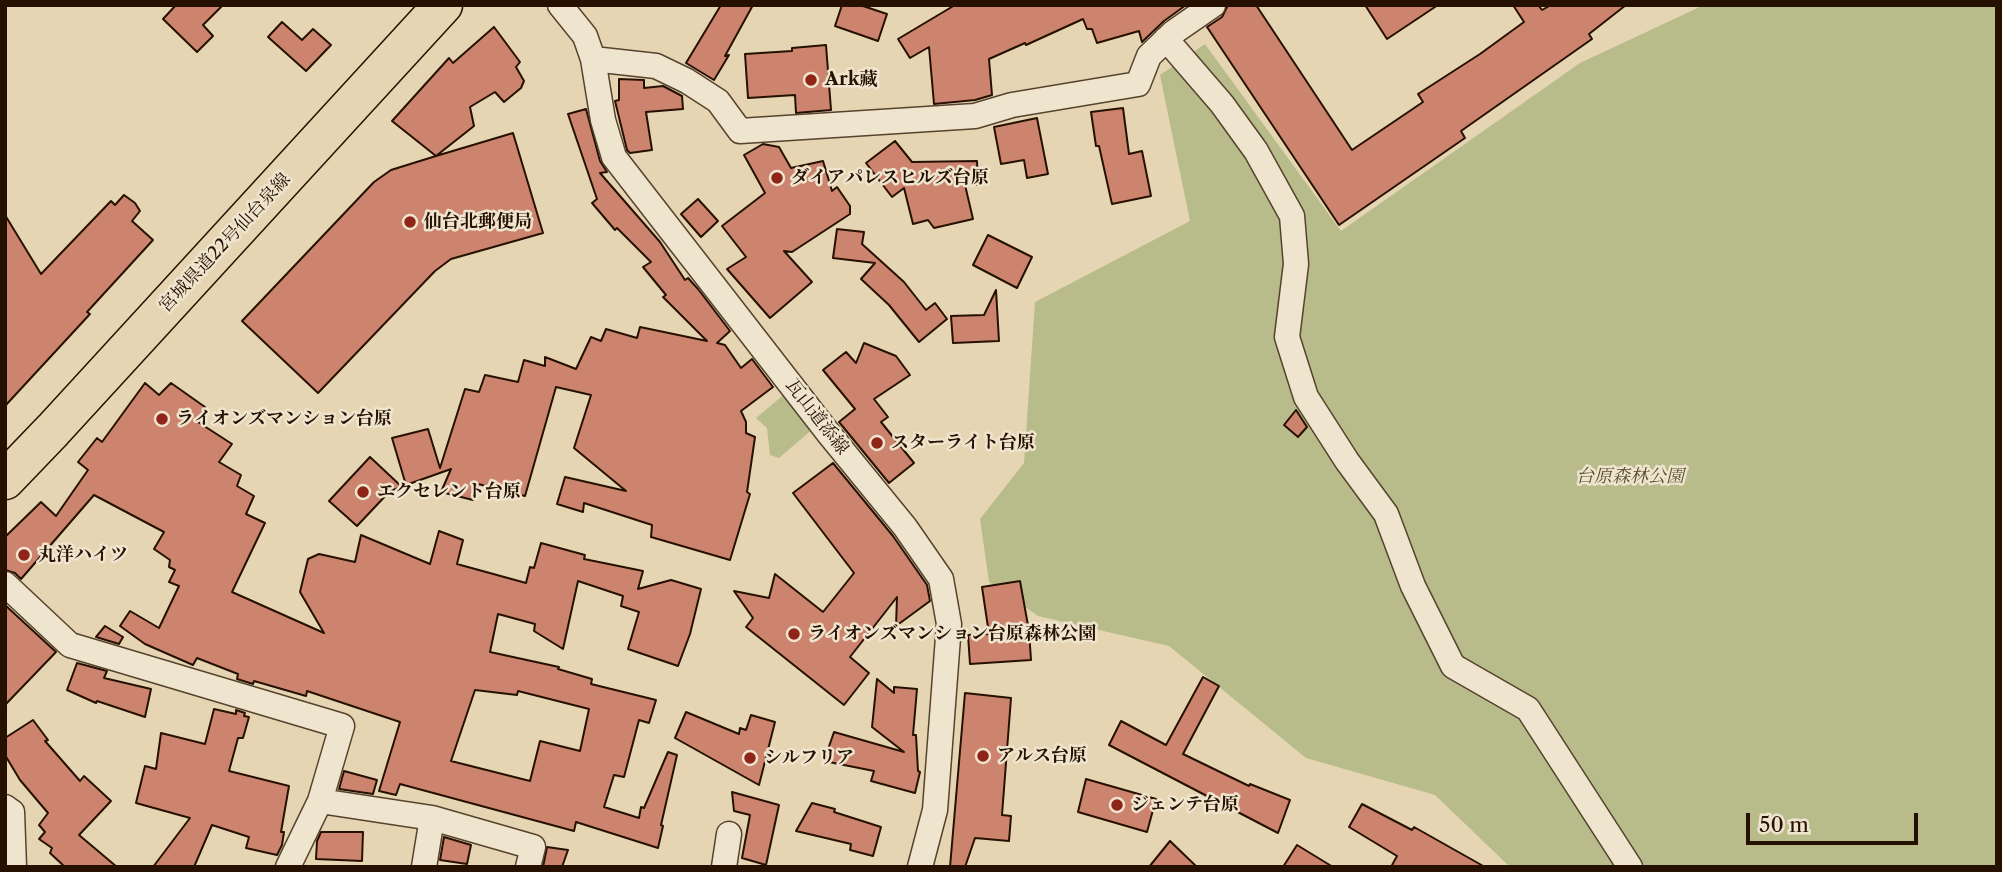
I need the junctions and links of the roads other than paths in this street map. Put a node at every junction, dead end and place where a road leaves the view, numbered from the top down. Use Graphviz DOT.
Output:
graph roads {
  1 [pos="443,5"];
  2 [pos="560,5"];
  3 [pos="1213,5"];
  4 [pos="1166,39"];
  5 [pos="593,58"];
  6 [pos="5,480"];
  7 [pos="5,584"];
  8 [pos="320,801"];
  9 [pos="5,807"];
  10 [pos="432,818"];
  11 [pos="729,834"];
  12 [pos="14,867"];
  13 [pos="288,867"];
  14 [pos="424,867"];
  15 [pos="528,867"];
  16 [pos="724,867"];
  17 [pos="920,867"];
  18 [pos="1630,867"];
  1 -- 6 [label="main road, 宮城県道22号仙台泉線"];
  2 -- 5 [label="street, 瓦山道添線"];
  3 -- 4 [label="street"];
  4 -- 5 [label="street"];
  4 -- 18 [label="street"];
  5 -- 17 [label="street, 瓦山道添線"];
  7 -- 8 [label="street"];
  8 -- 10 [label="street"];
  8 -- 13 [label="street"];
  9 -- 12 [label="street"];
  10 -- 14 [label="street"];
  10 -- 15 [label="street"];
  11 -- 16 [label="street"];
}
